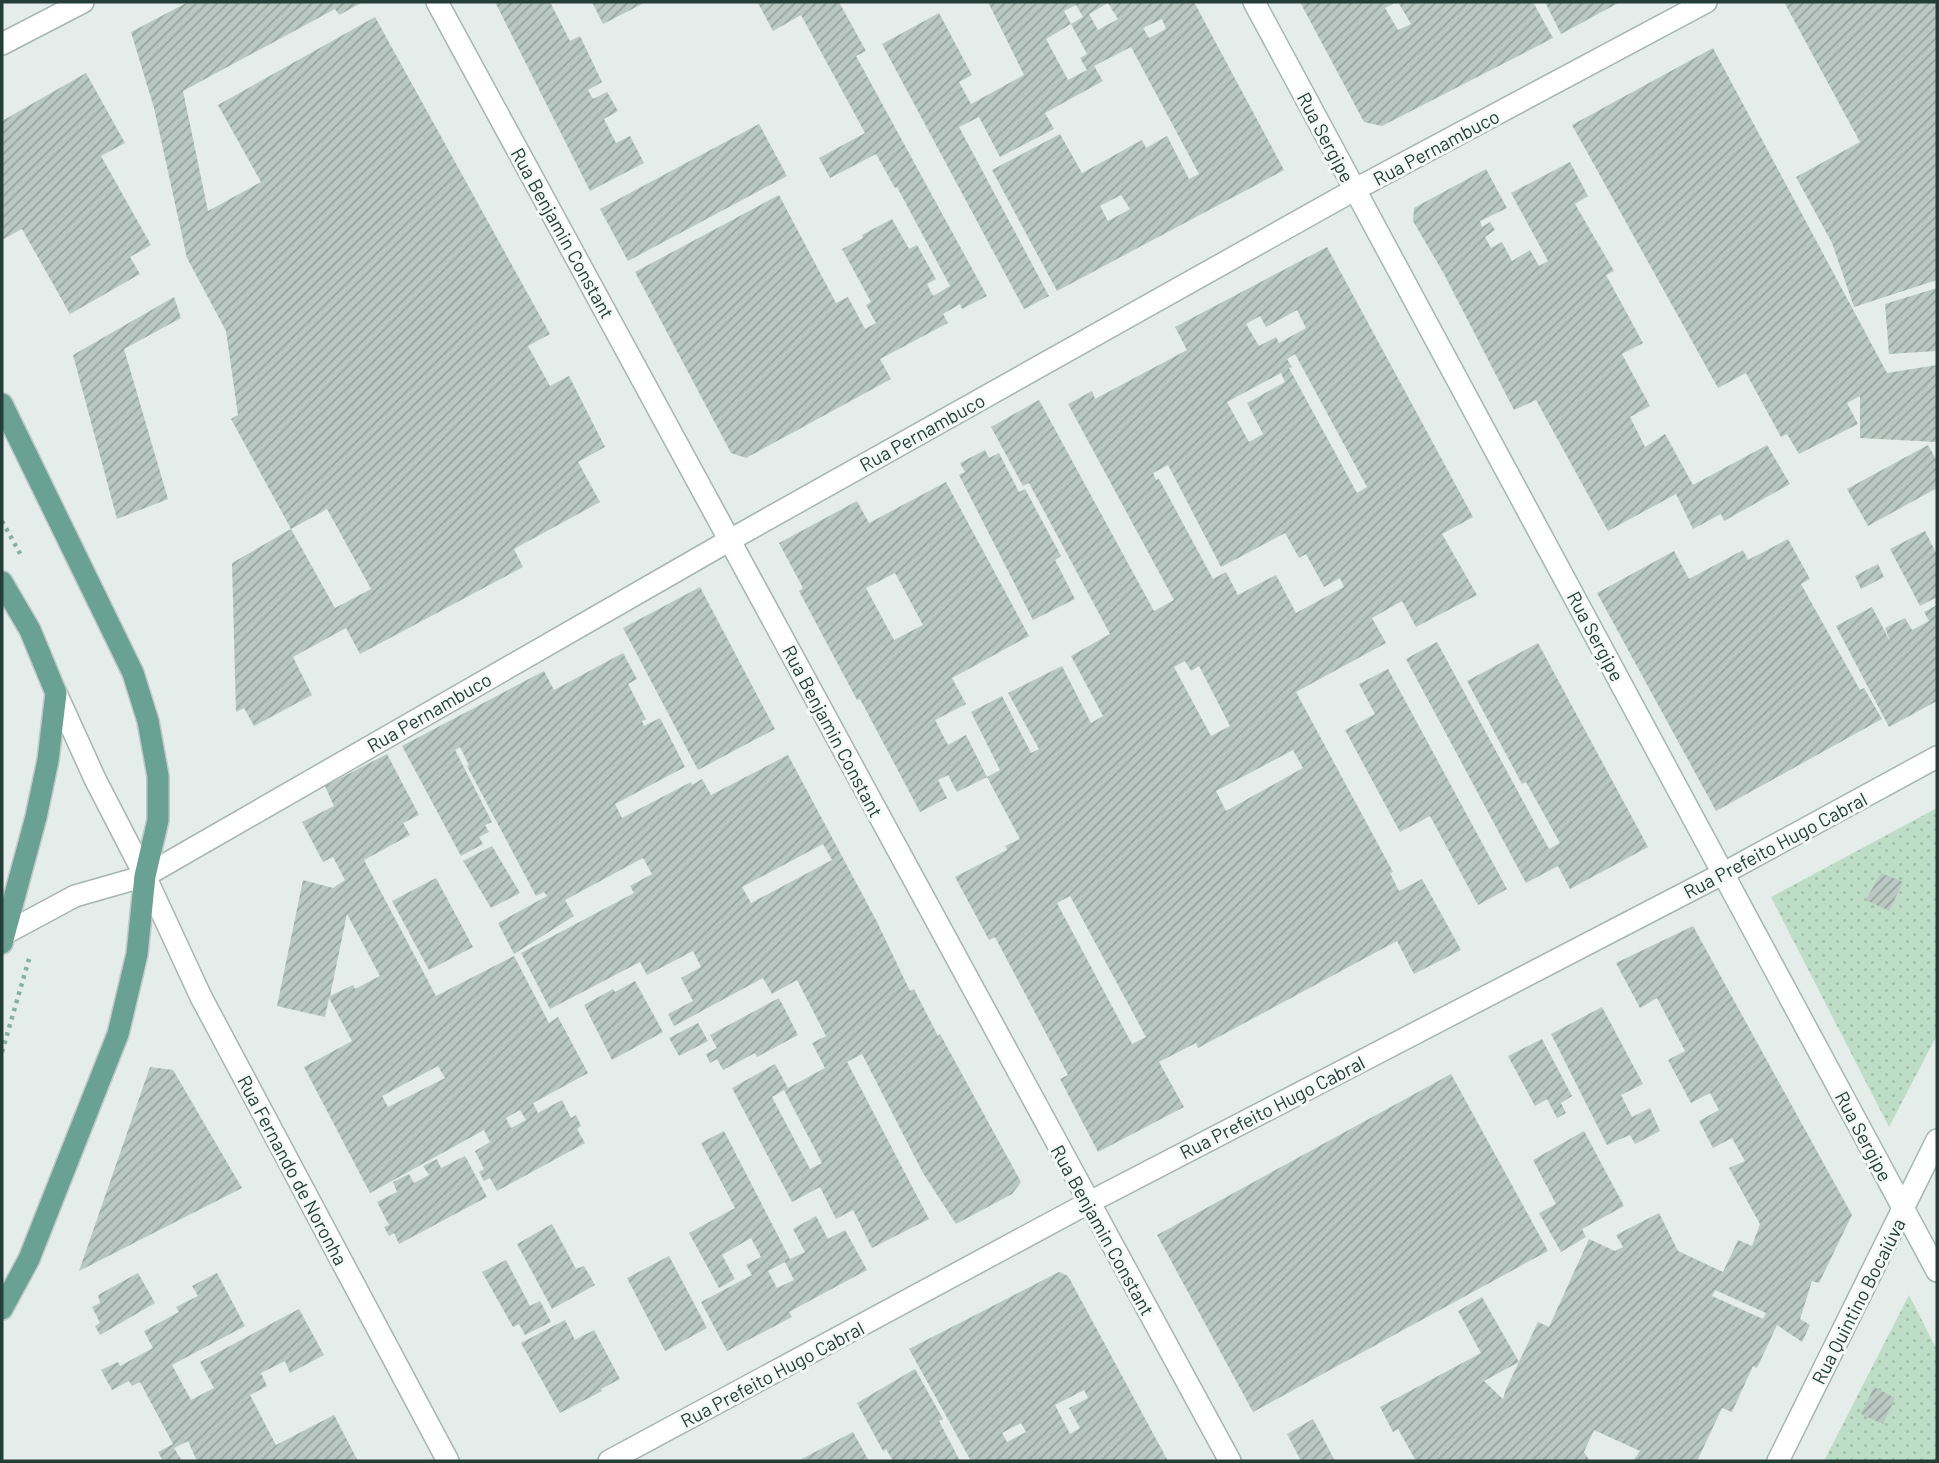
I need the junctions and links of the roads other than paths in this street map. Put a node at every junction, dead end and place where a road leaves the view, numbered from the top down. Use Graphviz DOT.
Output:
graph roads {
  1 [pos="83,2"];
  2 [pos="437,2"];
  3 [pos="1254,2"];
  4 [pos="1706,2"];
  5 [pos="2,44"];
  6 [pos="1354,190"];
  7 [pos="2,404"];
  8 [pos="730,540"];
  9 [pos="2,582"];
  10 [pos="56,693"];
  11 [pos="1937,757"];
  12 [pos="1724,873"];
  13 [pos="145,876"];
  14 [pos="3,937"];
  15 [pos="1937,1140"];
  16 [pos="1088,1203"];
  17 [pos="1904,1210"];
  18 [pos="1937,1271"];
  19 [pos="2,1309"];
  20 [pos="448,1461"];
  21 [pos="609,1461"];
  22 [pos="1230,1461"];
  23 [pos="1778,1461"];
  1 -- 5 [label="street"];
  2 -- 8 [label="street, Rua Benjamin Constant"];
  3 -- 6 [label="street, Rua Sergipe"];
  4 -- 6 [label="street, Rua Pernambuco"];
  6 -- 8 [label="street, Rua Pernambuco"];
  6 -- 12 [label="street, Rua Sergipe"];
  7 -- 13 [label="main road"];
  8 -- 13 [label="street, Rua Pernambuco"];
  8 -- 16 [label="street, Rua Benjamin Constant"];
  9 -- 10 [label="main road"];
  10 -- 13 [label="street, Rua Fernando de Noronha"];
  10 -- 14 [label="main road"];
  11 -- 12 [label="street, Rua Prefeito Hugo Cabral"];
  12 -- 16 [label="street, Rua Prefeito Hugo Cabral"];
  12 -- 17 [label="street, Rua Sergipe"];
  13 -- 14 [label="street, Rua Pernambuco"];
  13 -- 19 [label="main road"];
  13 -- 20 [label="street, Rua Fernando de Noronha"];
  15 -- 17 [label="street, Rua Quintino Bocaiúva"];
  16 -- 21 [label="street, Rua Prefeito Hugo Cabral"];
  16 -- 22 [label="street, Rua Benjamin Constant"];
  17 -- 18 [label="street, Rua Sergipe"];
  17 -- 23 [label="street, Rua Quintino Bocaiúva"];
}
